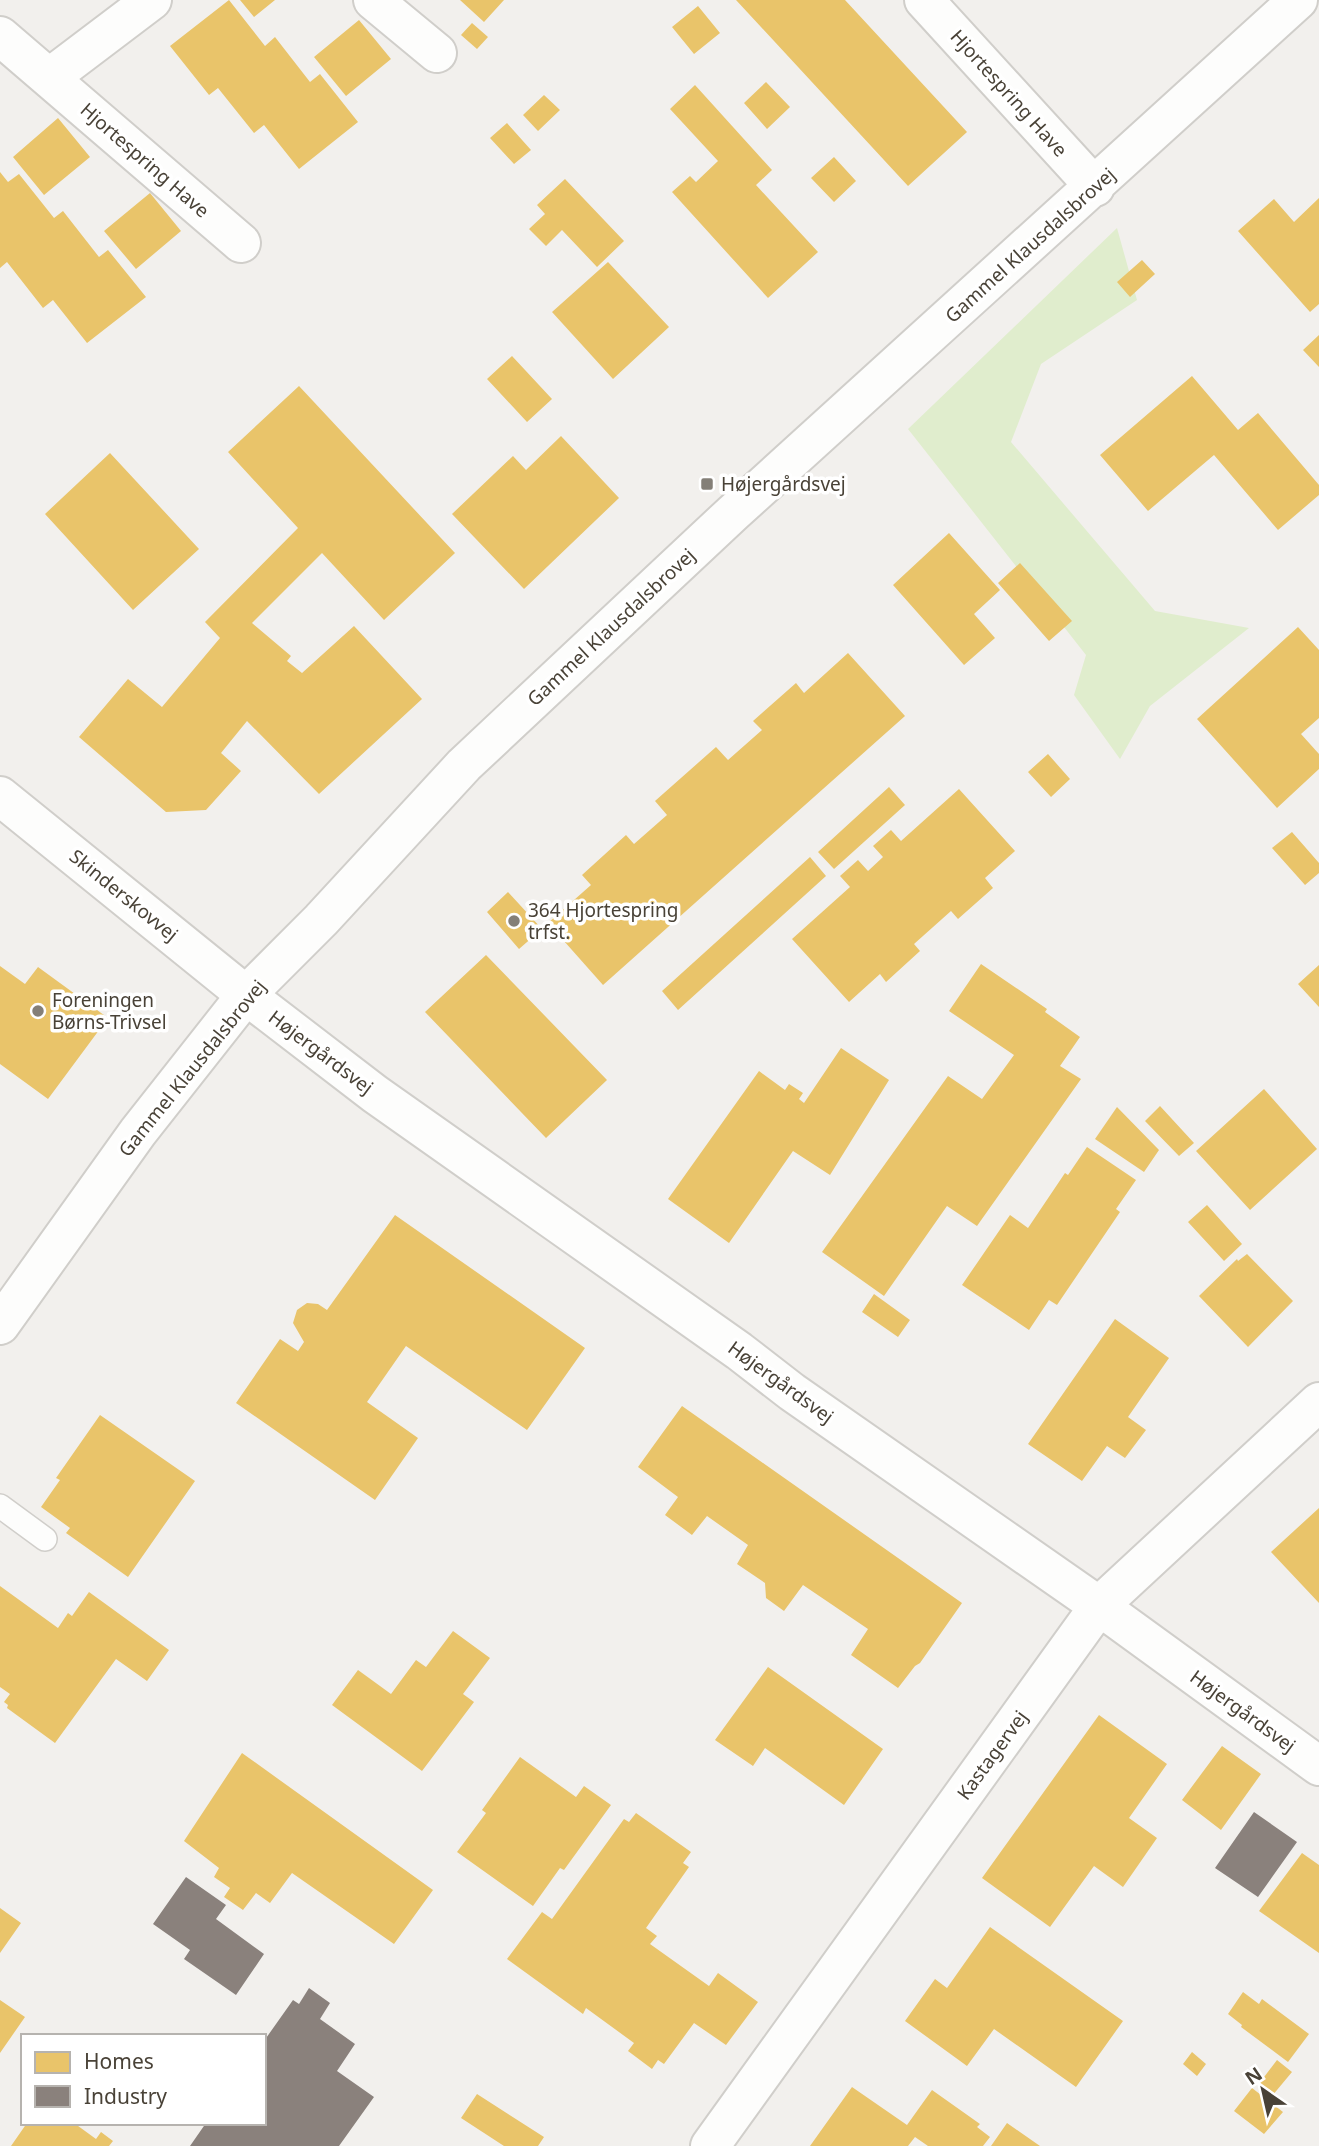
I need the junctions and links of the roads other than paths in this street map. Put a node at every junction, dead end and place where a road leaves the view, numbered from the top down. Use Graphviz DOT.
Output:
graph roads {
  1 [pos="152,0"];
  2 [pos="373,0"];
  3 [pos="924,0"];
  4 [pos="1298,0"];
  5 [pos="0,36"];
  6 [pos="437,53"];
  7 [pos="49,78"];
  8 [pos="1094,187"];
  9 [pos="242,243"];
  10 [pos="0,796"];
  11 [pos="246,995"];
  12 [pos="0,1325"];
  13 [pos="1319,1402"];
  14 [pos="0,1506"];
  15 [pos="45,1539"];
  16 [pos="1099,1606"];
  17 [pos="1319,1766"];
  18 [pos="710,2146"];
  1 -- 7 [label="street"];
  2 -- 6 [label="street"];
  3 -- 8 [label="street, Hjortespring Have"];
  4 -- 8 [label="street, Gammel Klausdalsbrovej"];
  5 -- 7 [label="street, Hjortespring Have"];
  7 -- 9 [label="street, Hjortespring Have"];
  8 -- 11 [label="street, Gammel Klausdalsbrovej"];
  10 -- 11 [label="street, Skinderskovvej"];
  11 -- 12 [label="street, Gammel Klausdalsbrovej"];
  11 -- 16 [label="street, Højergårdsvej"];
  13 -- 16 [label="street, Kastagervej"];
  14 -- 15 [label="lane"];
  16 -- 17 [label="street, Højergårdsvej"];
  16 -- 18 [label="street, Kastagervej"];
}
